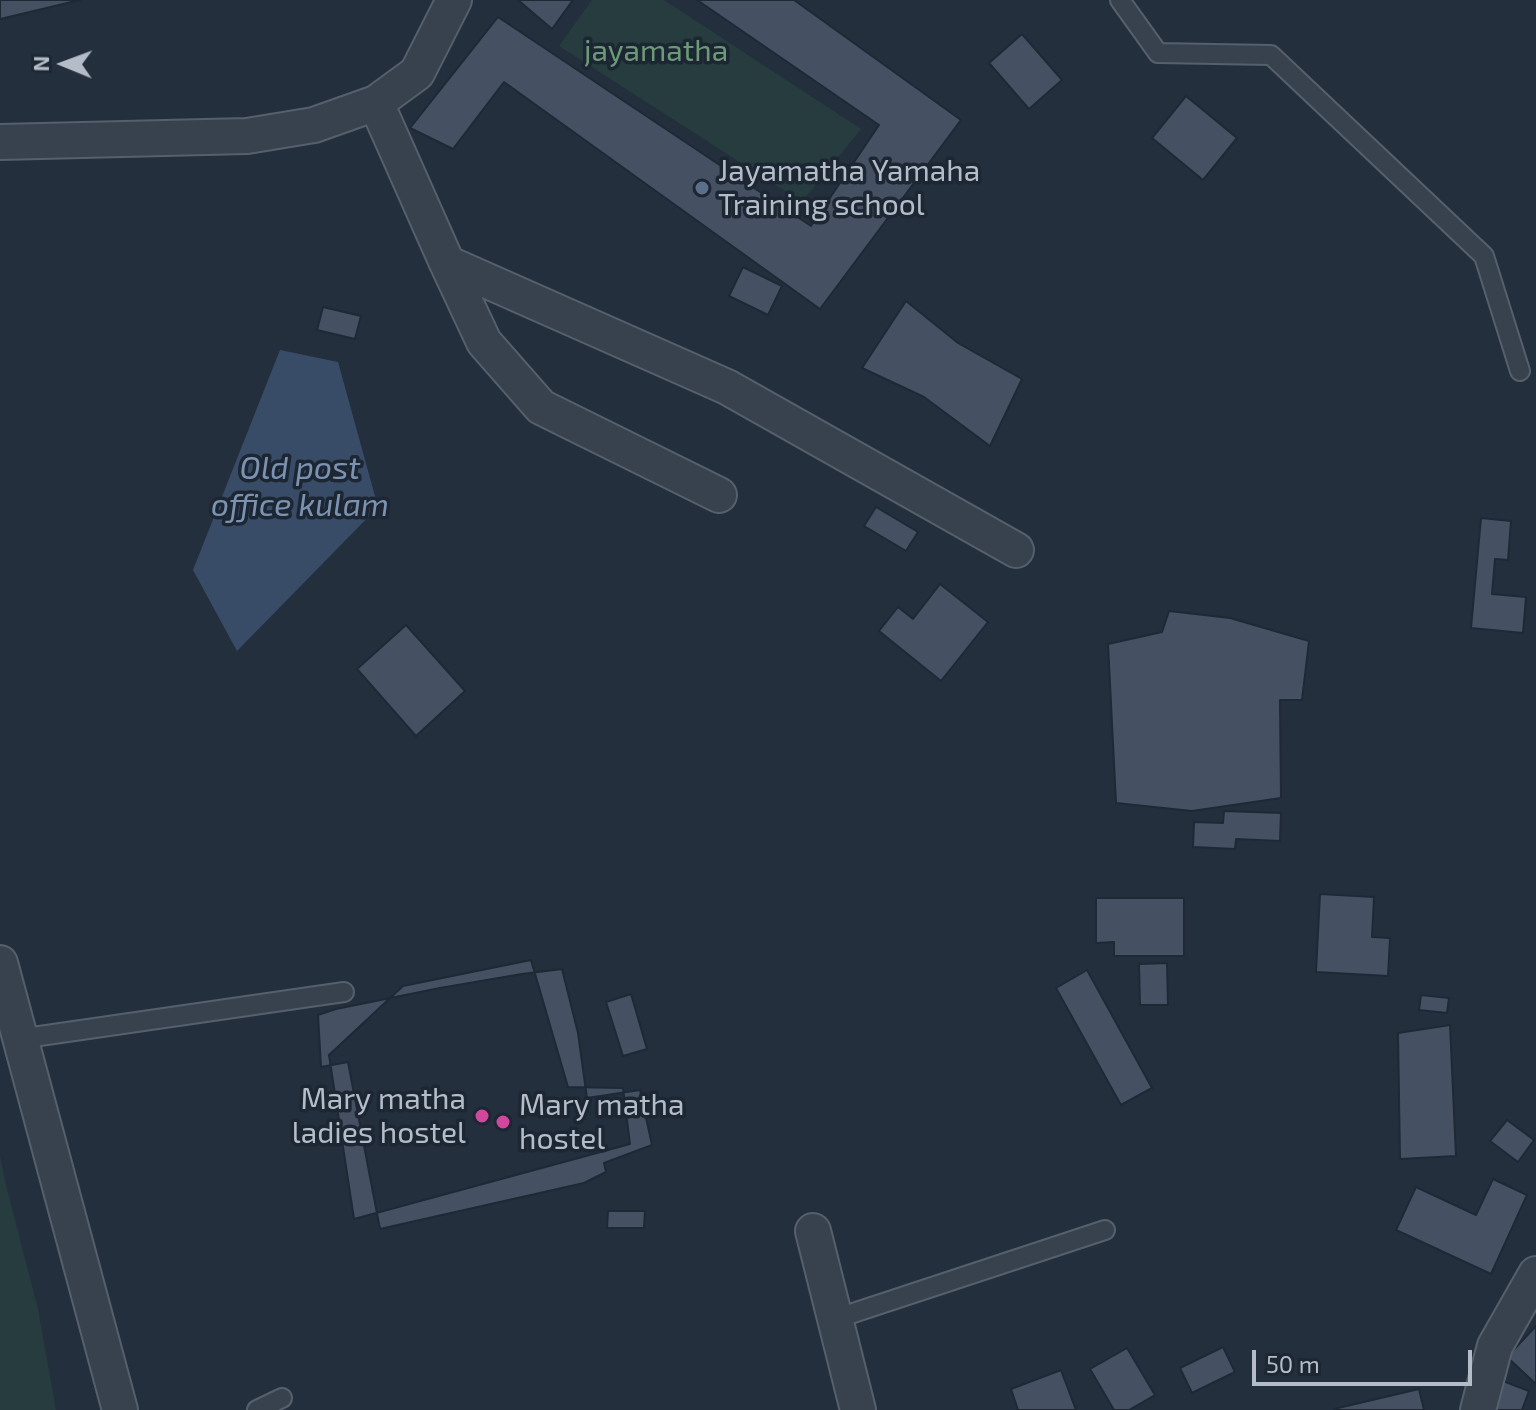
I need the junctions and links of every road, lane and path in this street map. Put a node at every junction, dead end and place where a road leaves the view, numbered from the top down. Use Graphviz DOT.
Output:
graph roads {
  1 [pos="454,0"];
  2 [pos="1120,0"];
  3 [pos="376,103"];
  4 [pos="0,142"];
  5 [pos="447,263"];
  6 [pos="1520,371"];
  7 [pos="719,495"];
  8 [pos="1016,550"];
  9 [pos="0,963"];
  10 [pos="344,992"];
  11 [pos="19,1039"];
  12 [pos="1105,1230"];
  13 [pos="813,1231"];
  14 [pos="1536,1274"];
  15 [pos="835,1319"];
  16 [pos="282,1398"];
  17 [pos="120,1410"];
  18 [pos="257,1410"];
  19 [pos="858,1410"];
  20 [pos="1478,1410"];
  1 -- 3 [label="street"];
  2 -- 6 [label="lane"];
  3 -- 4 [label="street"];
  3 -- 5 [label="street"];
  5 -- 7 [label="street"];
  5 -- 8 [label="street"];
  9 -- 11 [label="street"];
  10 -- 11 [label="lane"];
  11 -- 17 [label="street"];
  12 -- 15 [label="lane"];
  13 -- 15 [label="street"];
  14 -- 20 [label="street"];
  15 -- 19 [label="street"];
  16 -- 18 [label="lane"];
}
